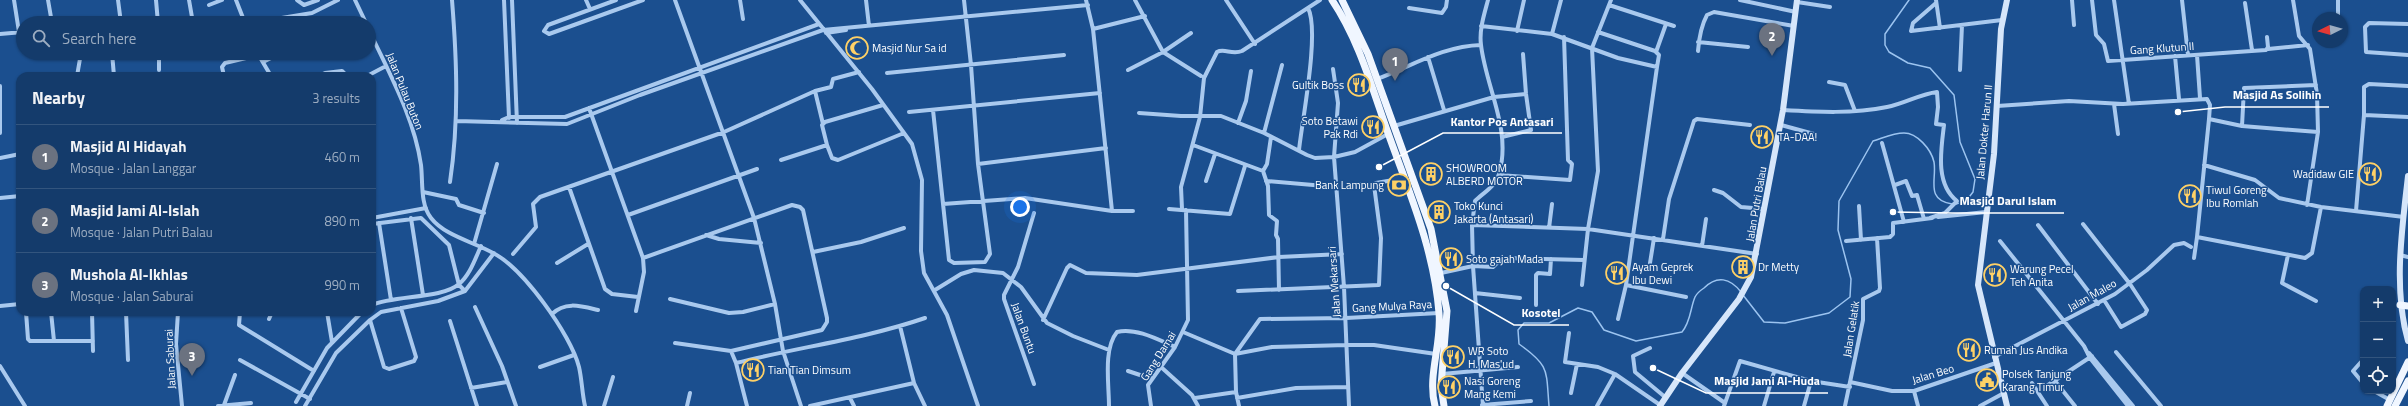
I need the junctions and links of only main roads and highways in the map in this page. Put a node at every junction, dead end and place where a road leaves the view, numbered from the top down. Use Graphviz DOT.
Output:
graph roads {
  1 [pos="1332,0"];
  2 [pos="1344,1"];
  3 [pos="2408,362"];
  4 [pos="2408,381"];
  5 [pos="2388,403"];
  6 [pos="1435,406"];
  7 [pos="1444,406"];
  8 [pos="2396,406"];
  1 -- 6 [label="main road"];
  2 -- 7 [label="main road"];
  3 -- 5 [label="main road"];
  4 -- 8 [label="main road"];
}
